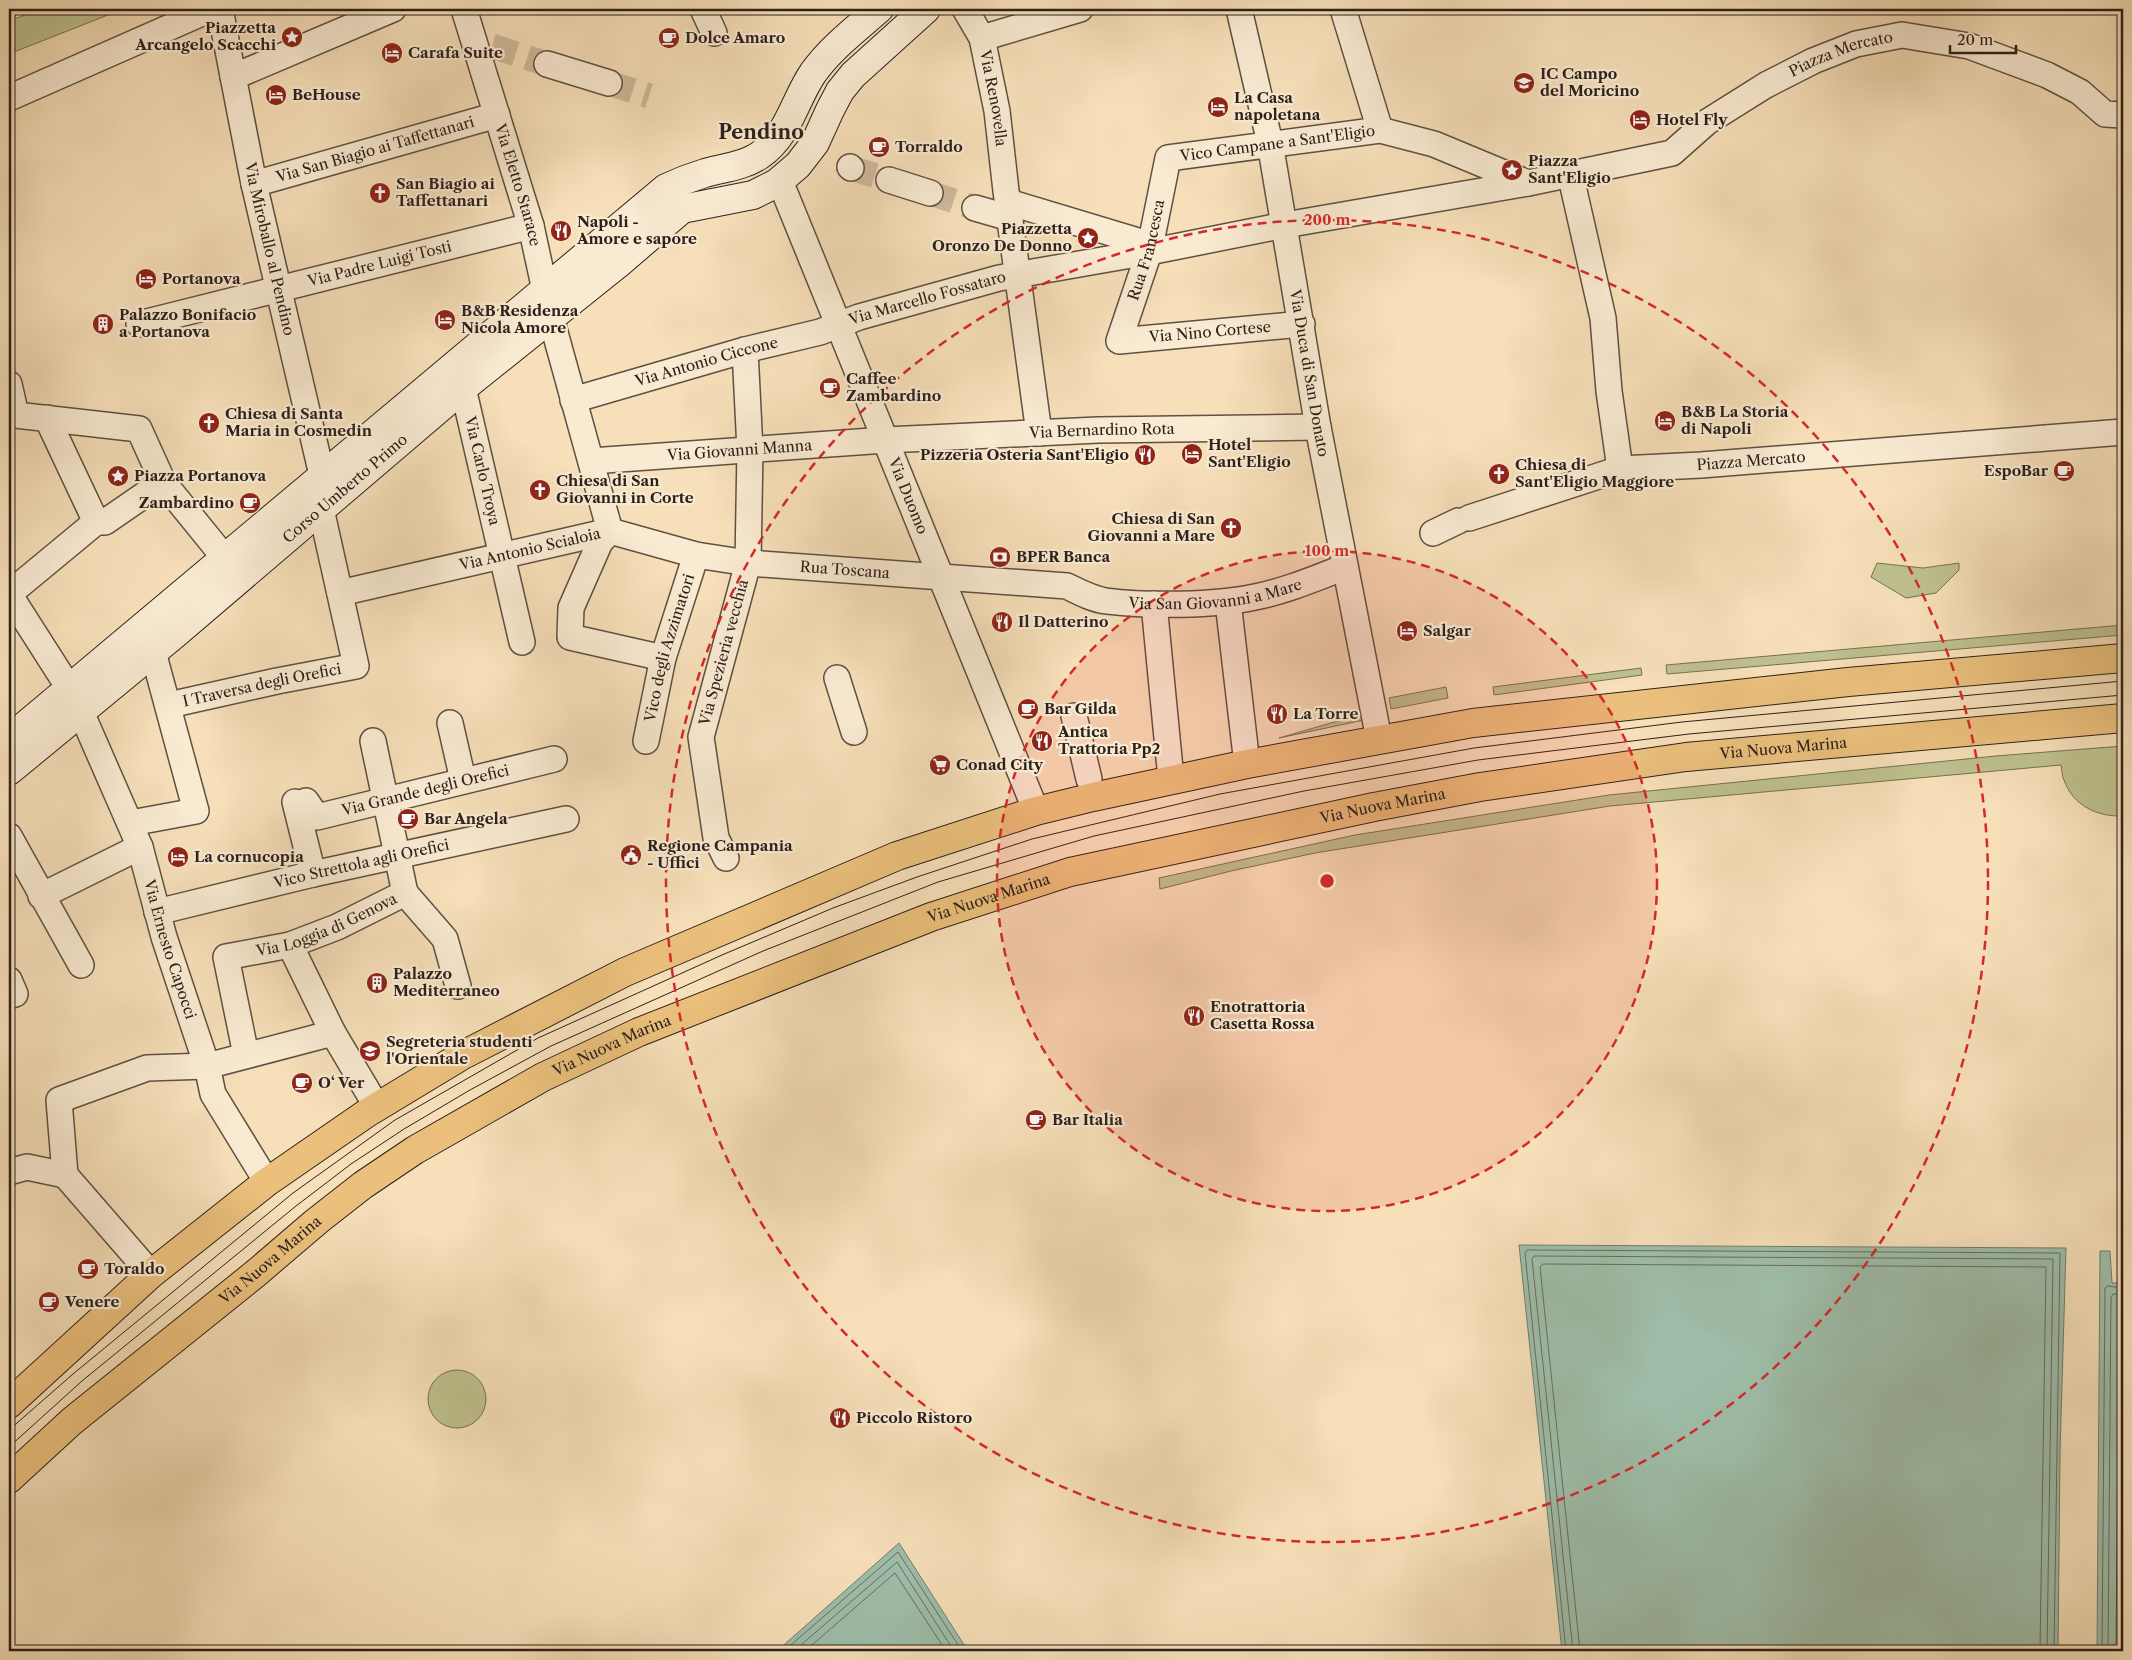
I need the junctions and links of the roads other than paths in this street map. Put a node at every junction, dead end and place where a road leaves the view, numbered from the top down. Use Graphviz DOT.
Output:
graph roads {
  1 [pos="464,9"];
  2 [pos="704,9"];
  3 [pos="879,9"];
  4 [pos="926,9"];
  5 [pos="965,9"];
  6 [pos="1080,9"];
  7 [pos="1239,9"];
  8 [pos="1343,9"];
  9 [pos="386,12"];
  10 [pos="213,13"];
  11 [pos="714,33"];
  12 [pos="982,38"];
  13 [pos="547,64"];
  14 [pos="233,77"];
  15 [pos="608,83"];
  16 [pos="9,98"];
  17 [pos="496,115"];
  18 [pos="2123,115"];
  19 [pos="1380,130"];
  20 [pos="1270,143"];
  21 [pos="1168,158"];
  22 [pos="1570,173"];
  23 [pos="889,180"];
  24 [pos="780,181"];
  25 [pos="1528,183"];
  26 [pos="254,184"];
  27 [pos="930,193"];
  28 [pos="1008,204"];
  29 [pos="976,208"];
  30 [pos="1285,225"];
  31 [pos="531,226"];
  32 [pos="1150,248"];
  33 [pos="1017,274"];
  34 [pos="280,288"];
  35 [pos="544,289"];
  36 [pos="551,318"];
  37 [pos="139,324"];
  38 [pos="839,324"];
  39 [pos="1302,324"];
  40 [pos="1119,341"];
  41 [pos="745,350"];
  42 [pos="9,384"];
  43 [pos="463,388"];
  44 [pos="573,400"];
  45 [pos="48,418"];
  46 [pos="1318,427"];
  47 [pos="2123,432"];
  48 [pos="1039,433"];
  49 [pos="886,440"];
  50 [pos="750,450"];
  51 [pos="591,461"];
  52 [pos="1620,470"];
  53 [pos="322,475"];
  54 [pos="163,482"];
  55 [pos="321,509"];
  56 [pos="96,522"];
  57 [pos="610,531"];
  58 [pos="1433,532"];
  59 [pos="696,555"];
  60 [pos="503,556"];
  61 [pos="224,557"];
  62 [pos="748,563"];
  63 [pos="1345,567"];
  64 [pos="941,577"];
  65 [pos="340,593"];
  66 [pos="9,594"];
  67 [pos="1083,594"];
  68 [pos="1228,602"];
  69 [pos="1154,604"];
  70 [pos="522,642"];
  71 [pos="153,652"];
  72 [pos="663,658"];
  73 [pos="2123,658"];
  74 [pos="837,678"];
  75 [pos="70,688"];
  76 [pos="169,705"];
  77 [pos="82,712"];
  78 [pos="1074,716"];
  79 [pos="2123,718"];
  80 [pos="450,723"];
  81 [pos="854,732"];
  82 [pos="9,739"];
  83 [pos="1379,739"];
  84 [pos="373,741"];
  85 [pos="646,741"];
  86 [pos="554,759"];
  87 [pos="1247,764"];
  88 [pos="9,771"];
  89 [pos="1089,779"];
  90 [pos="463,780"];
  91 [pos="1171,780"];
  92 [pos="384,800"];
  93 [pos="1036,811"];
  94 [pos="566,819"];
  95 [pos="131,823"];
  96 [pos="9,836"];
  97 [pos="140,847"];
  98 [pos="396,857"];
  99 [pos="726,858"];
  100 [pos="313,874"];
  101 [pos="41,896"];
  102 [pos="413,901"];
  103 [pos="157,912"];
  104 [pos="290,944"];
  105 [pos="81,965"];
  106 [pos="458,986"];
  107 [pos="333,1033"];
  108 [pos="246,1055"];
  109 [pos="207,1066"];
  110 [pos="377,1107"];
  111 [pos="9,1172"];
  112 [pos="65,1175"];
  113 [pos="267,1182"];
  114 [pos="151,1274"];
  115 [pos="9,1404"];
  116 [pos="9,1479"];
  1 -- 17 [label="street, Via Eletto Starace"];
  2 -- 11 [label="street"];
  3 -- 35 [label="main road, Corso Umberto Primo"];
  4 -- 24 [label="main road"];
  5 -- 12 [label="street, Via Renovella"];
  6 -- 12 [label="street"];
  7 -- 20 [label="street, Via Duca di San Donato"];
  8 -- 19 [label="street"];
  9 -- 14 [label="street"];
  10 -- 14 [label="street, Via Miroballo al Pendino"];
  10 -- 16 [label="street"];
  12 -- 28 [label="street, Via Renovella"];
  13 -- 15 [label="street"];
  14 -- 26 [label="street, Via Miroballo al Pendino"];
  17 -- 26 [label="street, Via San Biagio ai Taffettanari"];
  17 -- 31 [label="street, Via Eletto Starace"];
  18 -- 22 [label="street, Piazza Mercato"];
  19 -- 20 [label="street, Vico Campane a Sant'Eligio"];
  19 -- 25 [label="street, Vico Campane a Sant'Eligio"];
  20 -- 21 [label="street, Vico Campane a Sant'Eligio"];
  20 -- 30 [label="street, Via Duca di San Donato"];
  21 -- 32 [label="street, Rua Francesca"];
  22 -- 25 [label="street, Piazza Mercato"];
  22 -- 52 [label="street"];
  23 -- 27 [label="street"];
  24 -- 36 [label="main road, Corso Umberto Primo"];
  24 -- 38 [label="street, Via Duomo"];
  25 -- 30 [label="street, Piazza Mercato"];
  26 -- 34 [label="street, Via Miroballo al Pendino"];
  28 -- 29 [label="street"];
  28 -- 32 [label="street"];
  28 -- 33 [label="street, Via Renovella"];
  30 -- 32 [label="street, Via Marcello Fossataro"];
  30 -- 39 [label="street, Via Duca di San Donato"];
  31 -- 34 [label="street, Via Padre Luigi Tosti"];
  31 -- 35 [label="street, Via Eletto Starace"];
  32 -- 33 [label="street, Via Marcello Fossataro"];
  32 -- 40 [label="street, Rua Francesca"];
  33 -- 38 [label="street, Via Marcello Fossataro"];
  33 -- 48 [label="street"];
  34 -- 37 [label="street, Via Padre Luigi Tosti"];
  34 -- 53 [label="street, Via Miroballo al Pendino"];
  35 -- 36 [label="street, Via Eletto Starace"];
  35 -- 53 [label="main road, Corso Umberto Primo"];
  36 -- 43 [label="main road, Corso Umberto Primo"];
  36 -- 44 [label="street, Via Eletto Starace"];
  38 -- 41 [label="street, Via Antonio Ciccone"];
  38 -- 49 [label="street, Via Duomo"];
  39 -- 40 [label="street, Via Nino Cortese"];
  39 -- 46 [label="street, Via Duca di San Donato"];
  41 -- 44 [label="street, Via Antonio Ciccone"];
  41 -- 50 [label="street, Via Spezieria vecchia"];
  42 -- 45 [label="street"];
  43 -- 55 [label="main road, Corso Umberto Primo"];
  43 -- 60 [label="street, Via Carlo Troya"];
  44 -- 51 [label="street, Via Eletto Starace"];
  45 -- 54 [label="street"];
  45 -- 56 [label="street"];
  46 -- 48 [label="street, Via Bernardino Rota"];
  46 -- 63 [label="street, Via Duca di San Donato"];
  47 -- 52 [label="street, Piazza Mercato"];
  48 -- 49 [label="street, Via Bernardino Rota"];
  49 -- 50 [label="street, Via Giovanni Manna"];
  49 -- 64 [label="street, Via Duomo"];
  50 -- 51 [label="street, Via Giovanni Manna"];
  50 -- 62 [label="street, Via Spezieria vecchia"];
  51 -- 57 [label="street, Via Eletto Starace"];
  52 -- 58 [label="street, Piazza Mercato"];
  53 -- 61 [label="main road, Corso Umberto Primo"];
  54 -- 56 [label="street"];
  54 -- 61 [label="street"];
  55 -- 65 [label="street"];
  55 -- 71 [label="main road, Corso Umberto Primo"];
  56 -- 66 [label="street"];
  57 -- 59 [label="street, Via Antonio Scialoia"];
  57 -- 60 [label="street, Via Antonio Scialoia"];
  57 -- 72 [label="street"];
  59 -- 62 [label="street, Via Antonio Scialoia"];
  59 -- 72 [label="street, Vico degli Azzimatori"];
  60 -- 65 [label="street, Via Antonio Scialoia"];
  60 -- 70 [label="street, Via Carlo Troya"];
  61 -- 75 [label="main road, Corso Umberto Primo"];
  62 -- 64 [label="street, Rua Toscana"];
  62 -- 99 [label="street, Via Spezieria vecchia"];
  63 -- 68 [label="street, Via San Giovanni a Mare"];
  63 -- 83 [label="street, Via Duca di San Donato"];
  64 -- 67 [label="street, Rua Toscana"];
  64 -- 93 [label="street, Via Duomo"];
  65 -- 76 [label="street, I Traversa degli Orefici"];
  66 -- 75 [label="street"];
  67 -- 69 [label="street, Via San Giovanni a Mare"];
  68 -- 69 [label="street, Via San Giovanni a Mare"];
  68 -- 87 [label="street"];
  69 -- 91 [label="street"];
  71 -- 76 [label="street"];
  71 -- 77 [label="main road, Corso Umberto Primo"];
  72 -- 85 [label="street, Vico degli Azzimatori"];
  73 -- 83 [label="main road"];
  74 -- 81 [label="street"];
  75 -- 82 [label="main road, Corso Umberto Primo"];
  76 -- 95 [label="street"];
  77 -- 88 [label="main road, Corso Umberto Primo"];
  77 -- 95 [label="street, Via Ernesto Capocci"];
  78 -- 89 [label="street"];
  79 -- 116 [label="main road, Via Nuova Marina"];
  80 -- 90 [label="street"];
  83 -- 87 [label="main road"];
  84 -- 92 [label="street"];
  86 -- 90 [label="street, Via Grande degli Orefici"];
  87 -- 91 [label="main road"];
  90 -- 92 [label="street, Via Grande degli Orefici"];
  91 -- 93 [label="main road"];
  92 -- 98 [label="street"];
  92 -- 100 [label="street, Via Grande degli Orefici"];
  93 -- 110 [label="main road"];
  94 -- 98 [label="street, Vico Strettola agli Orefici"];
  95 -- 97 [label="street, Via Ernesto Capocci"];
  96 -- 101 [label="street"];
  97 -- 101 [label="street"];
  97 -- 103 [label="street, Via Ernesto Capocci"];
  98 -- 100 [label="street, Vico Strettola agli Orefici"];
  98 -- 102 [label="street"];
  100 -- 103 [label="street, Vico Strettola agli Orefici"];
  101 -- 105 [label="street"];
  102 -- 104 [label="street, Via Loggia di Genova"];
  102 -- 106 [label="street"];
  103 -- 109 [label="street, Via Ernesto Capocci"];
  104 -- 107 [label="street"];
  104 -- 108 [label="street, Via Loggia di Genova"];
  107 -- 108 [label="street"];
  107 -- 110 [label="street"];
  108 -- 109 [label="street"];
  109 -- 112 [label="street"];
  109 -- 113 [label="street, Via Ernesto Capocci"];
  110 -- 113 [label="main road"];
  111 -- 112 [label="street"];
  112 -- 114 [label="street"];
  113 -- 114 [label="main road"];
  114 -- 115 [label="main road"];
}
